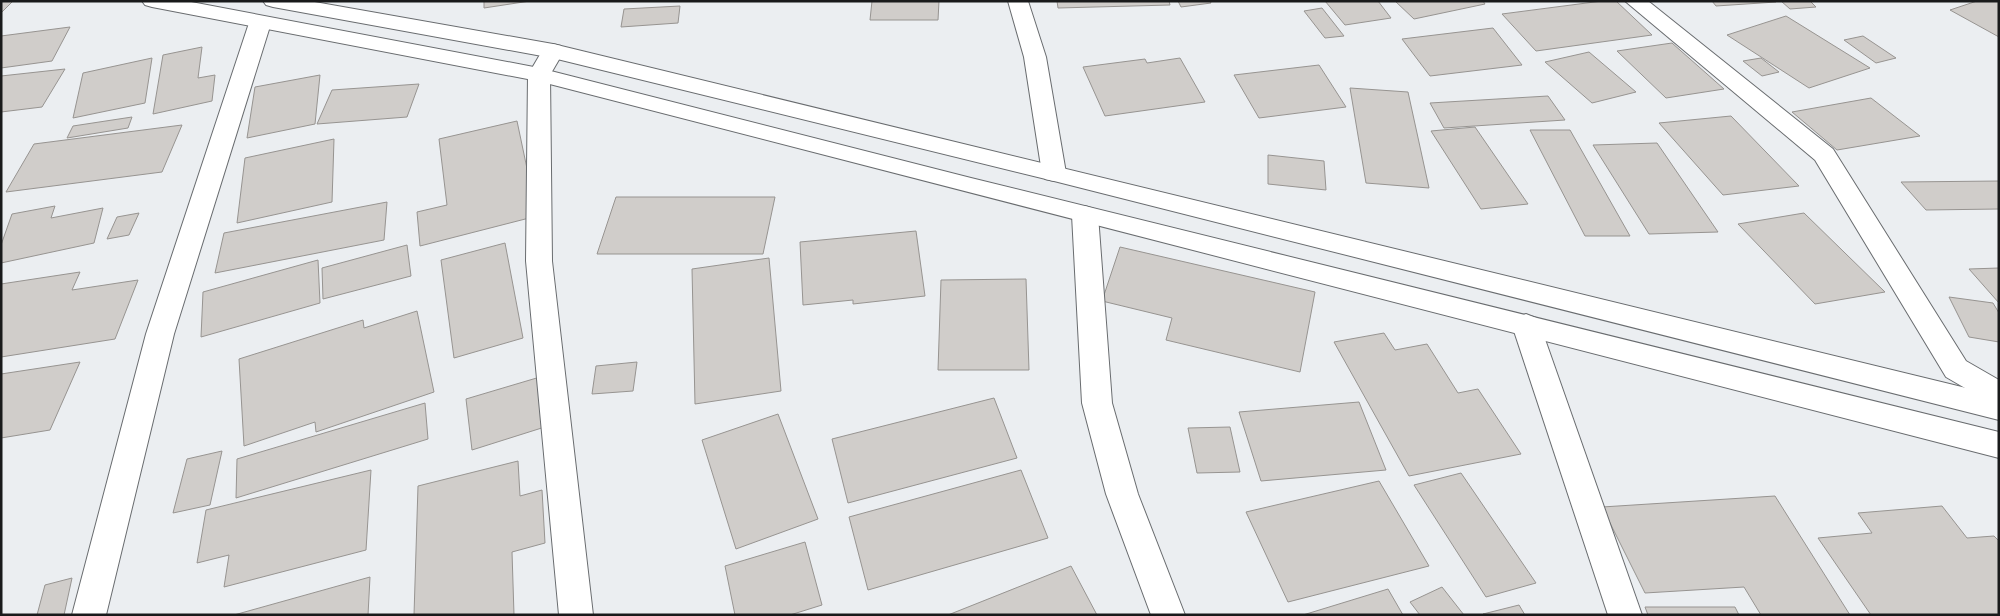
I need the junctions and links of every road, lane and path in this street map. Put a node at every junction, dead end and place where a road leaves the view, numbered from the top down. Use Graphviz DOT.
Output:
graph roads {
  1 [pos="152,1"];
  2 [pos="1018,1"];
  3 [pos="1635,1"];
  4 [pos="271,7"];
  5 [pos="553,51"];
  6 [pos="539,75"];
  7 [pos="1054,173"];
  8 [pos="1085,215"];
  9 [pos="1526,324"];
  10 [pos="1999,394"];
  11 [pos="1999,408"];
  12 [pos="1999,445"];
  13 [pos="90,615"];
  14 [pos="576,615"];
  15 [pos="1168,615"];
  16 [pos="1625,615"];
  1 -- 4 [label="main road"];
  2 -- 7 [label="main road"];
  3 -- 10 [label="main road"];
  4 -- 5 [label="main road"];
  4 -- 6 [label="main road"];
  4 -- 13 [label="main road"];
  5 -- 6 [label="main road"];
  5 -- 7 [label="main road"];
  6 -- 8 [label="main road"];
  6 -- 14 [label="main road"];
  7 -- 11 [label="main road"];
  8 -- 9 [label="main road"];
  8 -- 15 [label="main road"];
  9 -- 12 [label="main road"];
  9 -- 16 [label="main road"];
}
